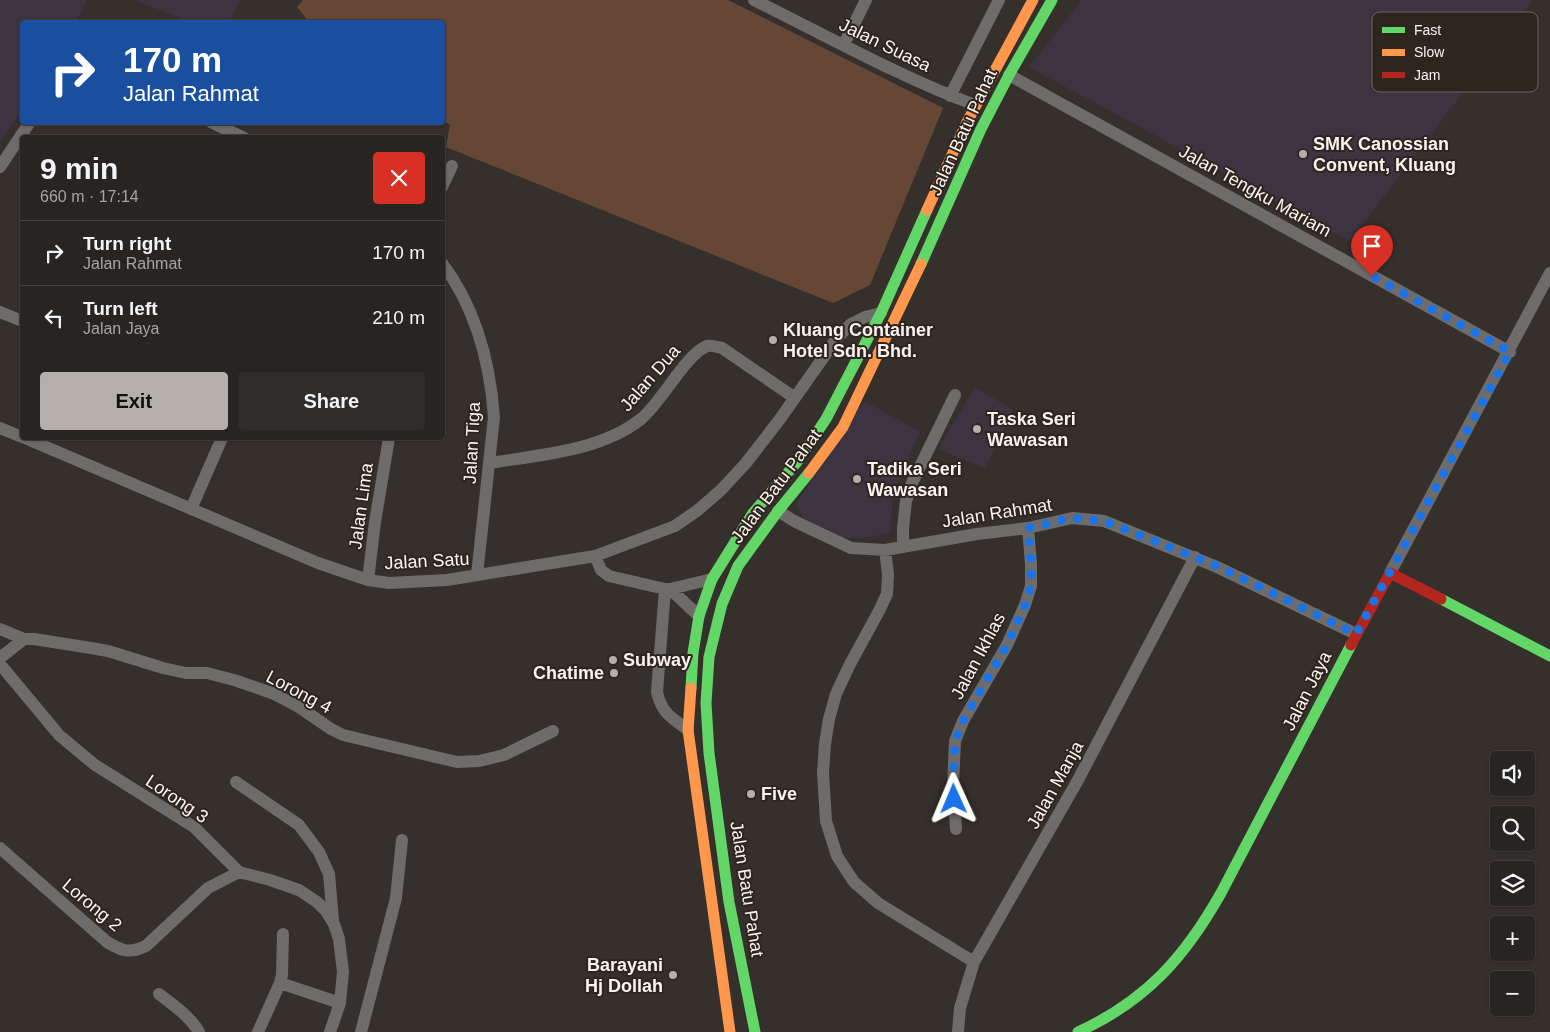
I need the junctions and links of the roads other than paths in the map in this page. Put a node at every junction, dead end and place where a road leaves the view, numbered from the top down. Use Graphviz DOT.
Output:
graph roads {
  1 [pos="754,0"];
  2 [pos="866,0"];
  3 [pos="999,0"];
  4 [pos="1034,0"];
  5 [pos="1052,0"];
  6 [pos="844,44"];
  7 [pos="1009,75"];
  8 [pos="950,96"];
  9 [pos="975,105"];
  10 [pos="217,125"];
  11 [pos="238,135"];
  12 [pos="19,148"];
  13 [pos="452,166"];
  14 [pos="0,167"];
  15 [pos="445,181"];
  16 [pos="445,267"];
  17 [pos="1550,274"];
  18 [pos="0,312"];
  19 [pos="881,313"];
  20 [pos="20,320"];
  21 [pos="1510,352"];
  22 [pos="955,394"];
  23 [pos="795,398"];
  24 [pos="0,428"];
  25 [pos="20,436"];
  26 [pos="31,440"];
  27 [pos="221,440"];
  28 [pos="388,440"];
  29 [pos="490,464"];
  30 [pos="191,509"];
  31 [pos="778,511"];
  32 [pos="1028,528"];
  33 [pos="902,546"];
  34 [pos="885,550"];
  35 [pos="595,556"];
  36 [pos="1195,557"];
  37 [pos="1390,573"];
  38 [pos="478,575"];
  39 [pos="712,579"];
  40 [pos="368,580"];
  41 [pos="668,589"];
  42 [pos="699,616"];
  43 [pos="0,629"];
  44 [pos="1356,634"];
  45 [pos="24,640"];
  46 [pos="1550,656"];
  47 [pos="0,658"];
  48 [pos="0,664"];
  49 [pos="553,730"];
  50 [pos="688,730"];
  51 [pos="236,782"];
  52 [pos="956,829"];
  53 [pos="402,840"];
  54 [pos="0,848"];
  55 [pos="238,872"];
  56 [pos="334,924"];
  57 [pos="283,934"];
  58 [pos="974,962"];
  59 [pos="280,983"];
  60 [pos="159,994"];
  61 [pos="340,1003"];
  62 [pos="755,1030"];
  63 [pos="199,1032"];
  64 [pos="258,1032"];
  65 [pos="330,1032"];
  66 [pos="361,1032"];
  67 [pos="728,1032"];
  68 [pos="958,1032"];
  69 [pos="1078,1032"];
  1 -- 6 [label="street, Jalan Suasa"];
  2 -- 6 [label="street"];
  3 -- 8 [label="street"];
  4 -- 9 [label="main road, Jalan Batu Pahat"];
  5 -- 7 [label="main road, Jalan Batu Pahat"];
  6 -- 8 [label="street, Jalan Suasa"];
  7 -- 21 [label="street, Jalan Tengku Mariam"];
  7 -- 31 [label="main road, Jalan Batu Pahat"];
  8 -- 9 [label="street, Jalan Suasa"];
  9 -- 19 [label="main road, Jalan Batu Pahat"];
  10 -- 11 [label="street"];
  12 -- 14 [label="street"];
  13 -- 15 [label="street"];
  16 -- 29 [label="street, Jalan Tiga"];
  17 -- 21 [label="street, Jalan Jaya"];
  18 -- 20 [label="street"];
  19 -- 23 [label="street, Jalan Satu"];
  19 -- 39 [label="main road, Jalan Batu Pahat"];
  21 -- 37 [label="street, Jalan Jaya"];
  22 -- 33 [label="street"];
  23 -- 29 [label="street, Jalan Dua"];
  23 -- 35 [label="street, Jalan Satu"];
  24 -- 25 [label="street, Jalan Satu"];
  26 -- 30 [label="street, Jalan Satu"];
  27 -- 30 [label="street"];
  28 -- 40 [label="street, Jalan Lima"];
  29 -- 38 [label="street, Jalan Tiga"];
  30 -- 40 [label="street, Jalan Satu"];
  31 -- 34 [label="street, Jalan Rahmat"];
  31 -- 62 [label="main road, Jalan Batu Pahat"];
  32 -- 33 [label="street, Jalan Rahmat"];
  32 -- 36 [label="street, Jalan Rahmat"];
  32 -- 52 [label="street, Jalan Ikhlas"];
  33 -- 34 [label="street, Jalan Rahmat"];
  34 -- 58 [label="street"];
  35 -- 38 [label="street, Jalan Satu"];
  35 -- 41 [label="street"];
  36 -- 44 [label="street, Jalan Rahmat"];
  36 -- 58 [label="street, Jalan Manja"];
  37 -- 44 [label="main road, Jalan Jaya"];
  37 -- 46 [label="main road"];
  38 -- 40 [label="street, Jalan Satu"];
  39 -- 41 [label="street"];
  39 -- 42 [label="main road, Jalan Batu Pahat"];
  41 -- 42 [label="street"];
  41 -- 50 [label="street"];
  42 -- 50 [label="main road, Jalan Batu Pahat"];
  43 -- 45 [label="street"];
  44 -- 69 [label="main road, Jalan Jaya"];
  45 -- 47 [label="street"];
  45 -- 49 [label="street, Lorong 4"];
  48 -- 55 [label="street, Lorong 3"];
  50 -- 67 [label="main road, Jalan Batu Pahat"];
  51 -- 56 [label="street"];
  53 -- 66 [label="street"];
  54 -- 55 [label="street, Lorong 2"];
  55 -- 56 [label="street"];
  56 -- 61 [label="street"];
  57 -- 59 [label="street"];
  58 -- 68 [label="street, Jalan Manja"];
  59 -- 61 [label="street"];
  59 -- 64 [label="street"];
  60 -- 63 [label="street"];
  61 -- 65 [label="street"];
}
